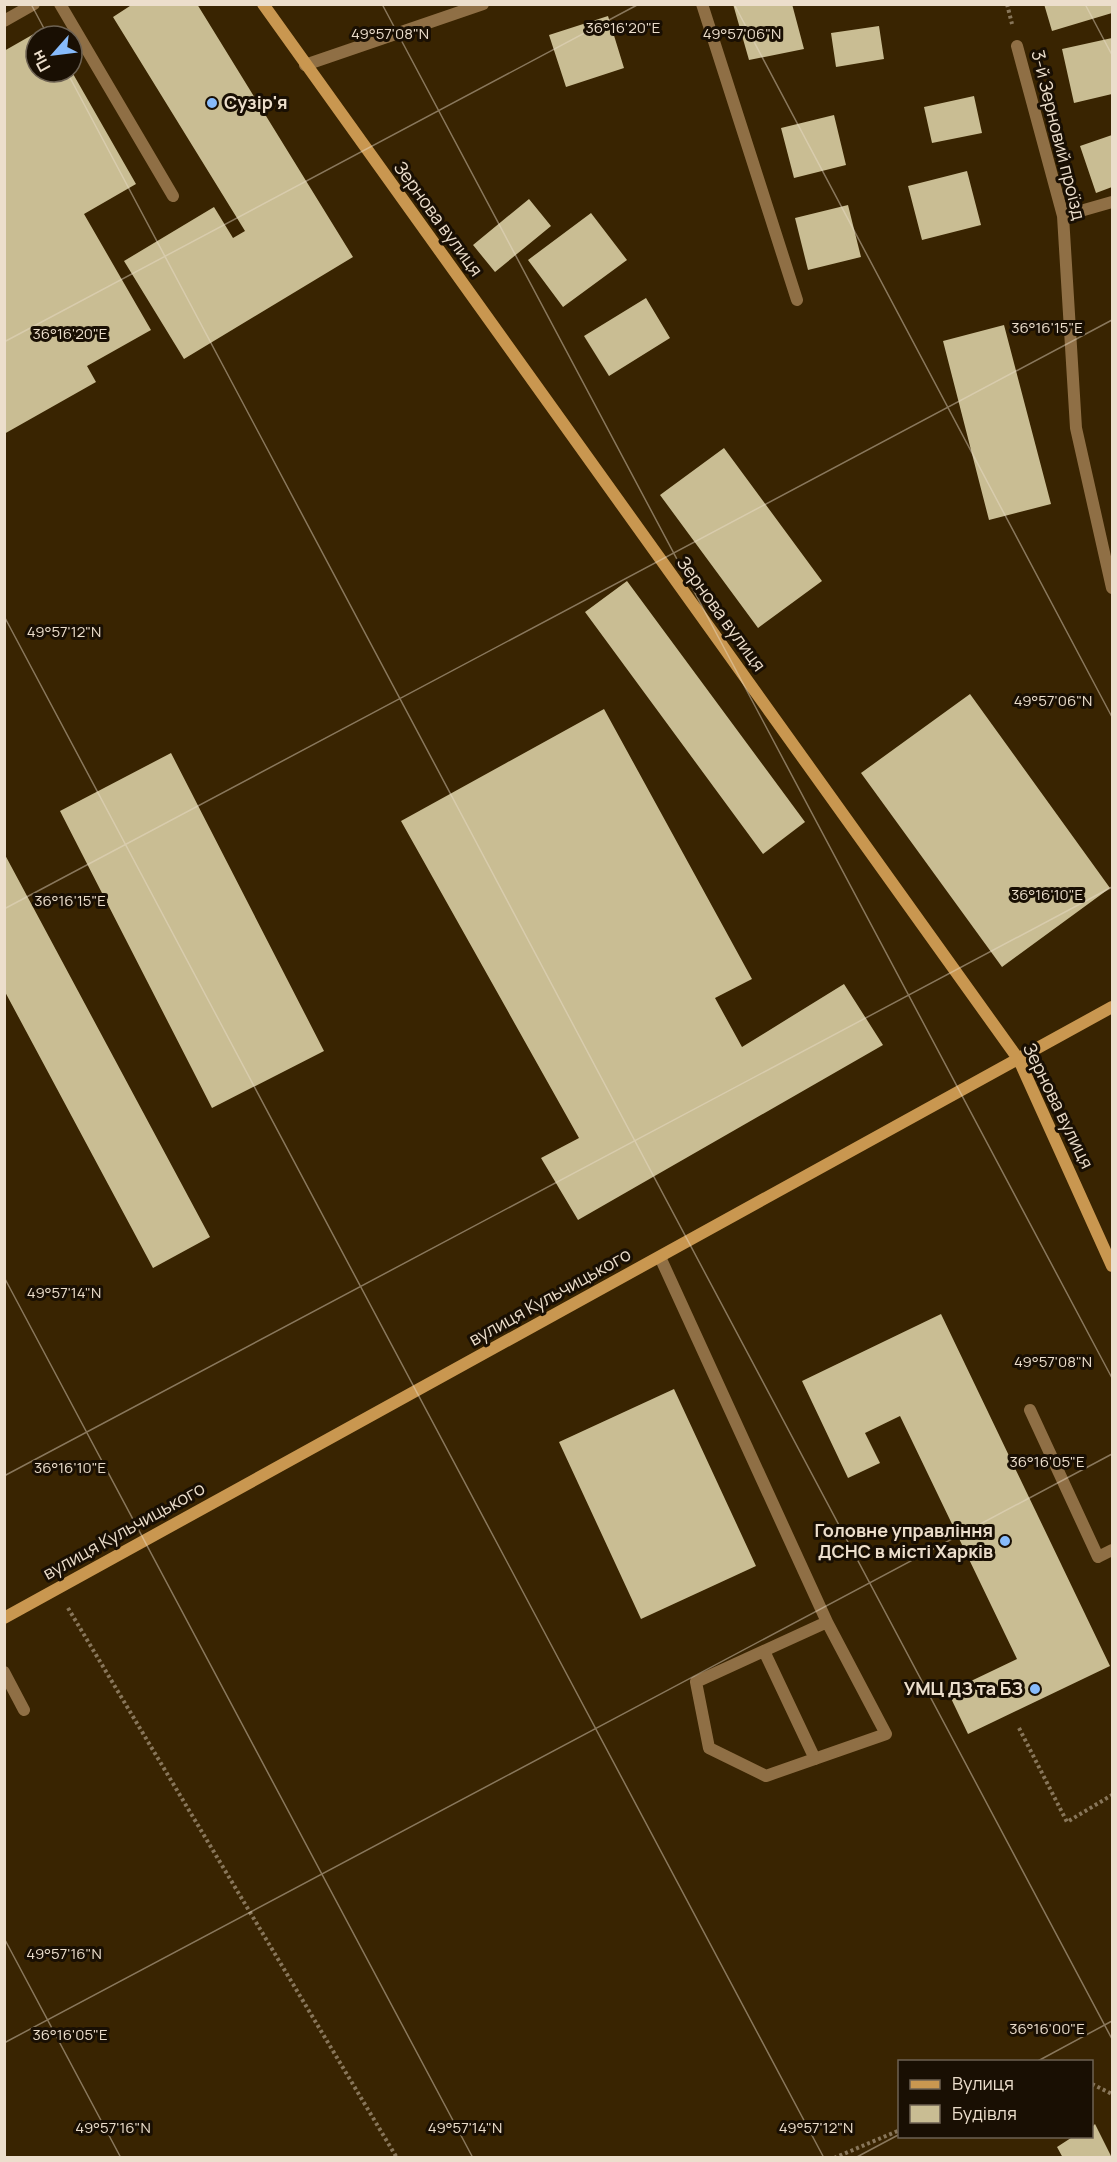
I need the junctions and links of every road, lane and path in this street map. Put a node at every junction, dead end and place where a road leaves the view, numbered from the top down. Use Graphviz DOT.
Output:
graph roads {
  1 [pos="34,4"];
  2 [pos="60,4"];
  3 [pos="263,4"];
  4 [pos="483,4"];
  5 [pos="702,4"];
  6 [pos="4,21"];
  7 [pos="1017,46"];
  8 [pos="305,65"];
  9 [pos="173,196"];
  10 [pos="1113,202"];
  11 [pos="1063,216"];
  12 [pos="797,300"];
  13 [pos="1113,588"];
  14 [pos="1113,1007"];
  15 [pos="1019,1060"];
  16 [pos="660,1257"];
  17 [pos="1113,1266"];
  18 [pos="1030,1410"];
  19 [pos="1113,1550"];
  20 [pos="57,1589"];
  21 [pos="4,1618"];
  22 [pos="827,1622"];
  23 [pos="764,1651"];
  24 [pos="4,1672"];
  25 [pos="24,1710"];
  26 [pos="1019,1728"];
  27 [pos="815,1759"];
  28 [pos="1113,1794"];
  29 [pos="1093,2084"];
  30 [pos="1113,2094"];
  31 [pos="898,2131"];
  32 [pos="397,2157"];
  33 [pos="834,2157"];
  1 -- 6 [label="street"];
  2 -- 9 [label="street"];
  3 -- 8 [label="street, Зернова вулиця"];
  4 -- 8 [label="street"];
  5 -- 12 [label="street"];
  7 -- 11 [label="street, 3-й Зерновий проїзд"];
  8 -- 15 [label="street, Зернова вулиця"];
  10 -- 11 [label="street"];
  11 -- 13 [label="street, 3-й Зерновий проїзд"];
  14 -- 15 [label="street, вулиця Кульчицького"];
  15 -- 16 [label="street, вулиця Кульчицького"];
  15 -- 17 [label="street, Зернова вулиця"];
  16 -- 20 [label="street, вулиця Кульчицького"];
  16 -- 22 [label="street"];
  18 -- 19 [label="street"];
  20 -- 21 [label="street, вулиця Кульчицького"];
  20 -- 32 [label="path"];
  22 -- 23 [label="street"];
  22 -- 27 [label="street"];
  23 -- 27 [label="street"];
  23 -- 27 [label="street"];
  24 -- 25 [label="street"];
  26 -- 28 [label="path"];
  29 -- 30 [label="path"];
  31 -- 33 [label="path"];
}
